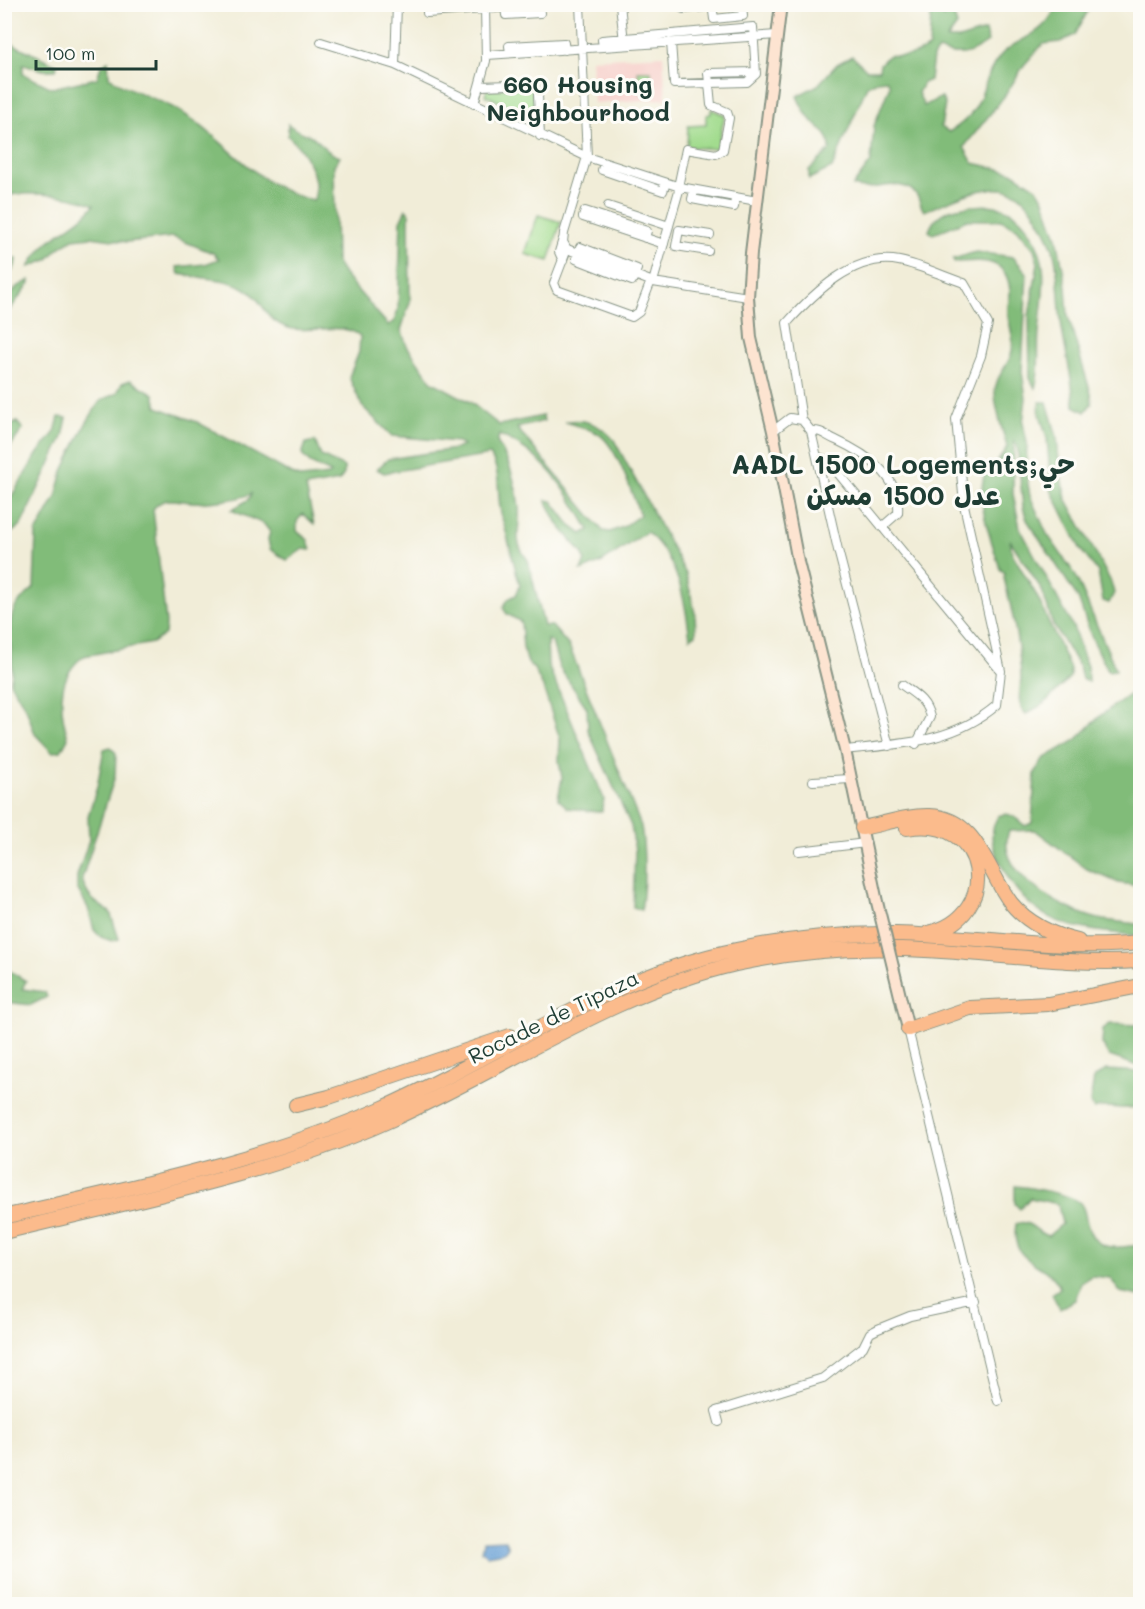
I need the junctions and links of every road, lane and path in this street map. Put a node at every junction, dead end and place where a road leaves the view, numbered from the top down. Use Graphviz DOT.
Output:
graph roads {
  1 [pos="397,4"];
  2 [pos="426,4"];
  3 [pos="558,4"];
  4 [pos="580,4"];
  5 [pos="620,4"];
  6 [pos="737,4"];
  7 [pos="742,4"];
  8 [pos="781,4"];
  9 [pos="712,5"];
  10 [pos="540,6"];
  11 [pos="696,6"];
  12 [pos="485,7"];
  13 [pos="502,7"];
  14 [pos="683,9"];
  15 [pos="777,35"];
  16 [pos="753,37"];
  17 [pos="321,42"];
  18 [pos="624,42"];
  19 [pos="671,42"];
  20 [pos="582,49"];
  21 [pos="487,55"];
  22 [pos="395,65"];
  23 [pos="709,83"];
  24 [pos="535,84"];
  25 [pos="481,86"];
  26 [pos="538,95"];
  27 [pos="474,104"];
  28 [pos="540,136"];
  29 [pos="587,157"];
  30 [pos="679,187"];
  31 [pos="757,201"];
  32 [pos="608,206"];
  33 [pos="669,226"];
  34 [pos="710,235"];
  35 [pos="563,237"];
  36 [pos="645,238"];
  37 [pos="677,238"];
  38 [pos="665,240"];
  39 [pos="567,249"];
  40 [pos="708,251"];
  41 [pos="563,261"];
  42 [pos="652,282"];
  43 [pos="748,297"];
  44 [pos="802,420"];
  45 [pos="773,431"];
  46 [pos="811,431"];
  47 [pos="817,456"];
  48 [pos="882,527"];
  49 [pos="1001,672"];
  50 [pos="902,685"];
  51 [pos="916,744"];
  52 [pos="889,746"];
  53 [pos="845,750"];
  54 [pos="851,779"];
  55 [pos="813,781"];
  56 [pos="864,836"];
  57 [pos="799,851"];
  58 [pos="895,934"];
  59 [pos="1140,943"];
  60 [pos="1116,945"];
  61 [pos="1140,961"];
  62 [pos="1140,986"];
  63 [pos="538,1029"];
  64 [pos="908,1029"];
  65 [pos="296,1104"];
  66 [pos="4,1217"];
  67 [pos="4,1232"];
  68 [pos="976,1302"];
  69 [pos="998,1401"];
  70 [pos="719,1422"];
  1 -- 22 [label="street"];
  2 -- 12 [label="street"];
  3 -- 10 [label="street"];
  4 -- 20 [label="street"];
  5 -- 18 [label="street"];
  6 -- 9 [label="street"];
  7 -- 9 [label="street"];
  8 -- 15 [label="street"];
  9 -- 11 [label="street"];
  10 -- 13 [label="street"];
  11 -- 14 [label="street"];
  12 -- 13 [label="street"];
  12 -- 21 [label="street"];
  15 -- 16 [label="street"];
  15 -- 31 [label="street"];
  16 -- 18 [label="street"];
  16 -- 19 [label="street"];
  16 -- 23 [label="street"];
  17 -- 22 [label="street"];
  18 -- 19 [label="street"];
  18 -- 20 [label="street"];
  19 -- 23 [label="street"];
  20 -- 21 [label="street"];
  20 -- 29 [label="street"];
  21 -- 25 [label="street"];
  22 -- 27 [label="street"];
  23 -- 30 [label="street"];
  24 -- 25 [label="street"];
  25 -- 27 [label="street"];
  26 -- 28 [label="street"];
  27 -- 28 [label="street"];
  28 -- 29 [label="street"];
  29 -- 30 [label="street"];
  29 -- 35 [label="street"];
  30 -- 31 [label="street"];
  30 -- 33 [label="street"];
  31 -- 43 [label="street"];
  32 -- 33 [label="street"];
  33 -- 38 [label="street"];
  34 -- 37 [label="street"];
  35 -- 39 [label="street"];
  35 -- 41 [label="street"];
  36 -- 36 [label="street"];
  36 -- 38 [label="street"];
  37 -- 38 [label="street"];
  37 -- 40 [label="street"];
  38 -- 42 [label="street"];
  39 -- 41 [label="street"];
  39 -- 42 [label="street"];
  41 -- 42 [label="street"];
  42 -- 43 [label="street"];
  43 -- 45 [label="street"];
  44 -- 45 [label="street"];
  44 -- 46 [label="street"];
  44 -- 49 [label="street"];
  45 -- 53 [label="street"];
  46 -- 47 [label="street"];
  46 -- 48 [label="street"];
  47 -- 48 [label="street"];
  47 -- 52 [label="street"];
  48 -- 49 [label="street"];
  49 -- 51 [label="street"];
  50 -- 51 [label="street"];
  51 -- 52 [label="street"];
  52 -- 53 [label="street"];
  53 -- 54 [label="street"];
  54 -- 55 [label="street"];
  54 -- 56 [label="street"];
  56 -- 57 [label="street"];
  56 -- 58 [label="highway"];
  56 -- 60 [label="highway"];
  56 -- 64 [label="street, bridge"];
  58 -- 60 [label="highway, Rocade de Tipaza"];
  58 -- 63 [label="highway, Rocade de Tipaza"];
  59 -- 60 [label="highway, Rocade de Tipaza"];
  61 -- 67 [label="highway, Rocade de Tipaza"];
  62 -- 64 [label="highway"];
  63 -- 65 [label="highway"];
  63 -- 66 [label="highway, Rocade de Tipaza"];
  64 -- 68 [label="street"];
  68 -- 69 [label="street"];
  68 -- 70 [label="street"];
}
